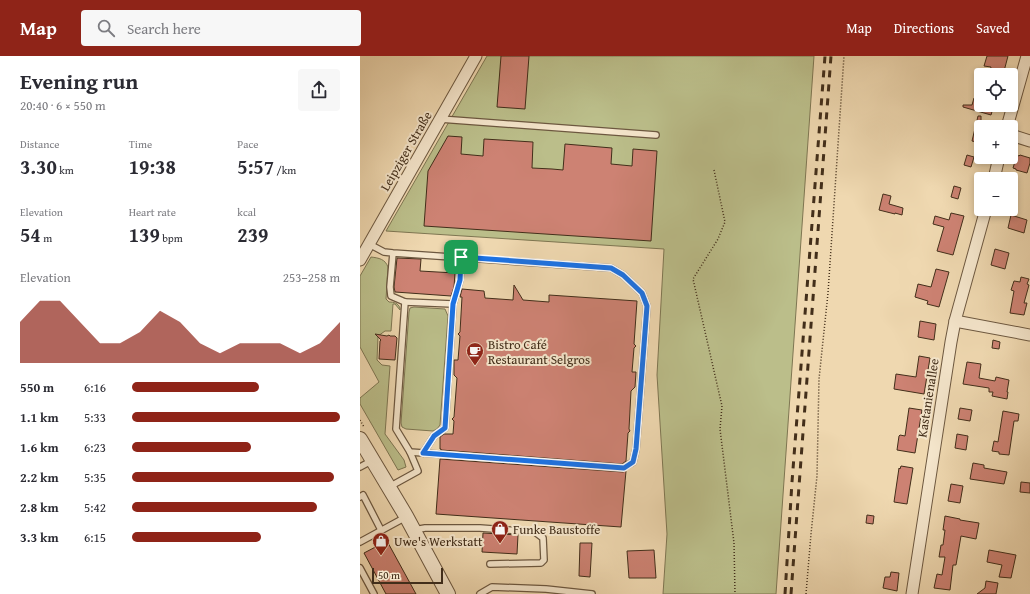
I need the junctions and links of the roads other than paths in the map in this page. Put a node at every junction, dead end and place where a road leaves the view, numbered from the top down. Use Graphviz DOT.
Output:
graph roads {
  1 [pos="476,56"];
  2 [pos="1027,56"];
  3 [pos="440,119"];
  4 [pos="1010,120"];
  5 [pos="656,135"];
  6 [pos="1018,137"];
  7 [pos="1030,141"];
  8 [pos="984,216"];
  9 [pos="369,244"];
  10 [pos="393,253"];
  11 [pos="461,257"];
  12 [pos="360,260"];
  13 [pos="404,302"];
  14 [pos="453,304"];
  15 [pos="955,321"];
  16 [pos="1030,335"];
  17 [pos="360,439"];
  18 [pos="410,452"];
  19 [pos="423,453"];
  20 [pos="373,460"];
  21 [pos="360,467"];
  22 [pos="389,487"];
  23 [pos="360,497"];
  24 [pos="406,516"];
  25 [pos="381,530"];
  26 [pos="413,530"];
  27 [pos="360,542"];
  28 [pos="490,564"];
  29 [pos="360,568"];
  30 [pos="374,594"];
  31 [pos="448,594"];
  32 [pos="480,594"];
  33 [pos="592,594"];
  34 [pos="912,594"];
  1 -- 3 [label="street, Leipziger Straße"];
  2 -- 4 [label="street"];
  3 -- 5 [label="lane"];
  3 -- 9 [label="street, Leipziger Straße"];
  6 -- 7 [label="street"];
  8 -- 15 [label="street, Kastanienallee"];
  9 -- 10 [label="lane"];
  9 -- 12 [label="street, Leipziger Straße"];
  10 -- 11 [label="lane"];
  10 -- 13 [label="lane"];
  11 -- 14 [label="lane"];
  11 -- 19 [label="lane"];
  13 -- 14 [label="lane"];
  13 -- 18 [label="lane"];
  14 -- 19 [label="lane"];
  15 -- 16 [label="street"];
  15 -- 34 [label="street, Kastanienallee"];
  17 -- 20 [label="street"];
  18 -- 19 [label="lane"];
  18 -- 22 [label="lane"];
  20 -- 21 [label="lane"];
  20 -- 22 [label="street"];
  22 -- 24 [label="street"];
  23 -- 25 [label="lane"];
  24 -- 25 [label="lane"];
  24 -- 26 [label="street"];
  25 -- 27 [label="lane"];
  26 -- 28 [label="lane"];
  26 -- 31 [label="street"];
  29 -- 30 [label="lane"];
  32 -- 33 [label="lane"];
}
